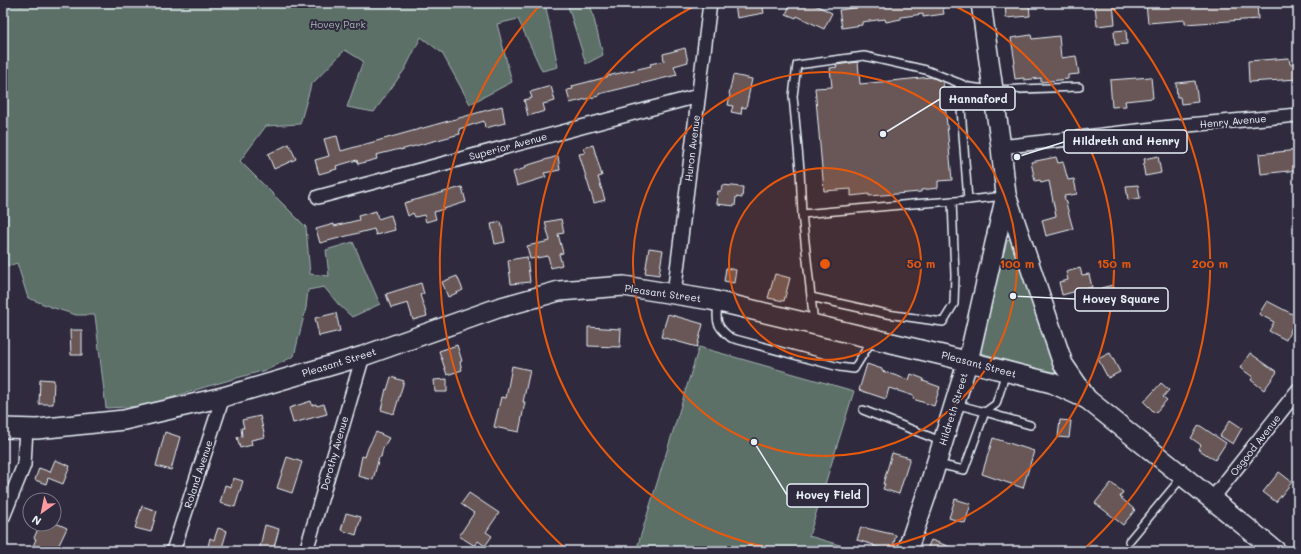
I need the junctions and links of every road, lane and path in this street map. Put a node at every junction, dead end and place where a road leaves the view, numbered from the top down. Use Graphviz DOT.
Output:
graph roads {
  1 [pos="710,3"];
  2 [pos="981,3"];
  3 [pos="959,83"];
  4 [pos="1079,87"];
  5 [pos="993,90"];
  6 [pos="698,96"];
  7 [pos="1298,115"];
  8 [pos="1001,146"];
  9 [pos="1006,195"];
  10 [pos="318,197"];
  11 [pos="968,200"];
  12 [pos="952,201"];
  13 [pos="802,214"];
  14 [pos="674,294"];
  15 [pos="811,297"];
  16 [pos="718,302"];
  17 [pos="814,324"];
  18 [pos="872,339"];
  19 [pos="363,356"];
  20 [pos="968,361"];
  21 [pos="1006,372"];
  22 [pos="1298,390"];
  23 [pos="223,397"];
  24 [pos="1087,399"];
  25 [pos="955,404"];
  26 [pos="863,410"];
  27 [pos="985,412"];
  28 [pos="1030,425"];
  29 [pos="3,428"];
  30 [pos="26,428"];
  31 [pos="943,442"];
  32 [pos="936,464"];
  33 [pos="1183,476"];
  34 [pos="1212,500"];
  35 [pos="3,517"];
  36 [pos="1129,542"];
  37 [pos="173,551"];
  38 [pos="306,551"];
  39 [pos="907,551"];
  40 [pos="1276,551"];
  1 -- 6 [label="street, Huron Avenue"];
  2 -- 5 [label="main road, Hildreth Street"];
  3 -- 5 [label="lane"];
  3 -- 11 [label="lane"];
  3 -- 13 [label="lane"];
  4 -- 5 [label="lane"];
  5 -- 8 [label="main road, Hildreth Street"];
  6 -- 10 [label="street, Superior Avenue"];
  6 -- 14 [label="street, Huron Avenue"];
  7 -- 8 [label="street, Henry Avenue"];
  8 -- 9 [label="main road, Hildreth Street"];
  9 -- 11 [label="lane"];
  9 -- 20 [label="main road, Hildreth Street"];
  9 -- 24 [label="main road"];
  11 -- 12 [label="lane"];
  12 -- 13 [label="lane"];
  12 -- 15 [label="lane"];
  13 -- 15 [label="lane"];
  14 -- 16 [label="main road, Pleasant Street"];
  14 -- 19 [label="main road, Pleasant Street"];
  15 -- 17 [label="lane"];
  16 -- 17 [label="main road, Pleasant Street"];
  16 -- 18 [label="lane"];
  17 -- 18 [label="main road, Pleasant Street"];
  18 -- 20 [label="main road, Pleasant Street"];
  19 -- 23 [label="main road, Pleasant Street"];
  19 -- 38 [label="street, Dorothy Avenue"];
  20 -- 21 [label="main road, Pleasant Street"];
  20 -- 25 [label="main road, Hildreth Street"];
  21 -- 24 [label="main road, Pleasant Street"];
  21 -- 27 [label="lane"];
  22 -- 34 [label="street, Osgood Avenue"];
  23 -- 30 [label="main road, Pleasant Street"];
  23 -- 37 [label="street, Roland Avenue"];
  24 -- 33 [label="main road, Pleasant Street"];
  25 -- 27 [label="lane"];
  25 -- 31 [label="main road, Hildreth Street"];
  26 -- 31 [label="lane"];
  27 -- 28 [label="lane"];
  27 -- 32 [label="lane"];
  29 -- 30 [label="main road, Pleasant Street"];
  30 -- 35 [label="street"];
  31 -- 32 [label="main road, Hildreth Street"];
  32 -- 39 [label="main road, Hildreth Street"];
  33 -- 34 [label="main road, Pleasant Street"];
  33 -- 36 [label="lane"];
  34 -- 40 [label="main road, Pleasant Street"];
}
